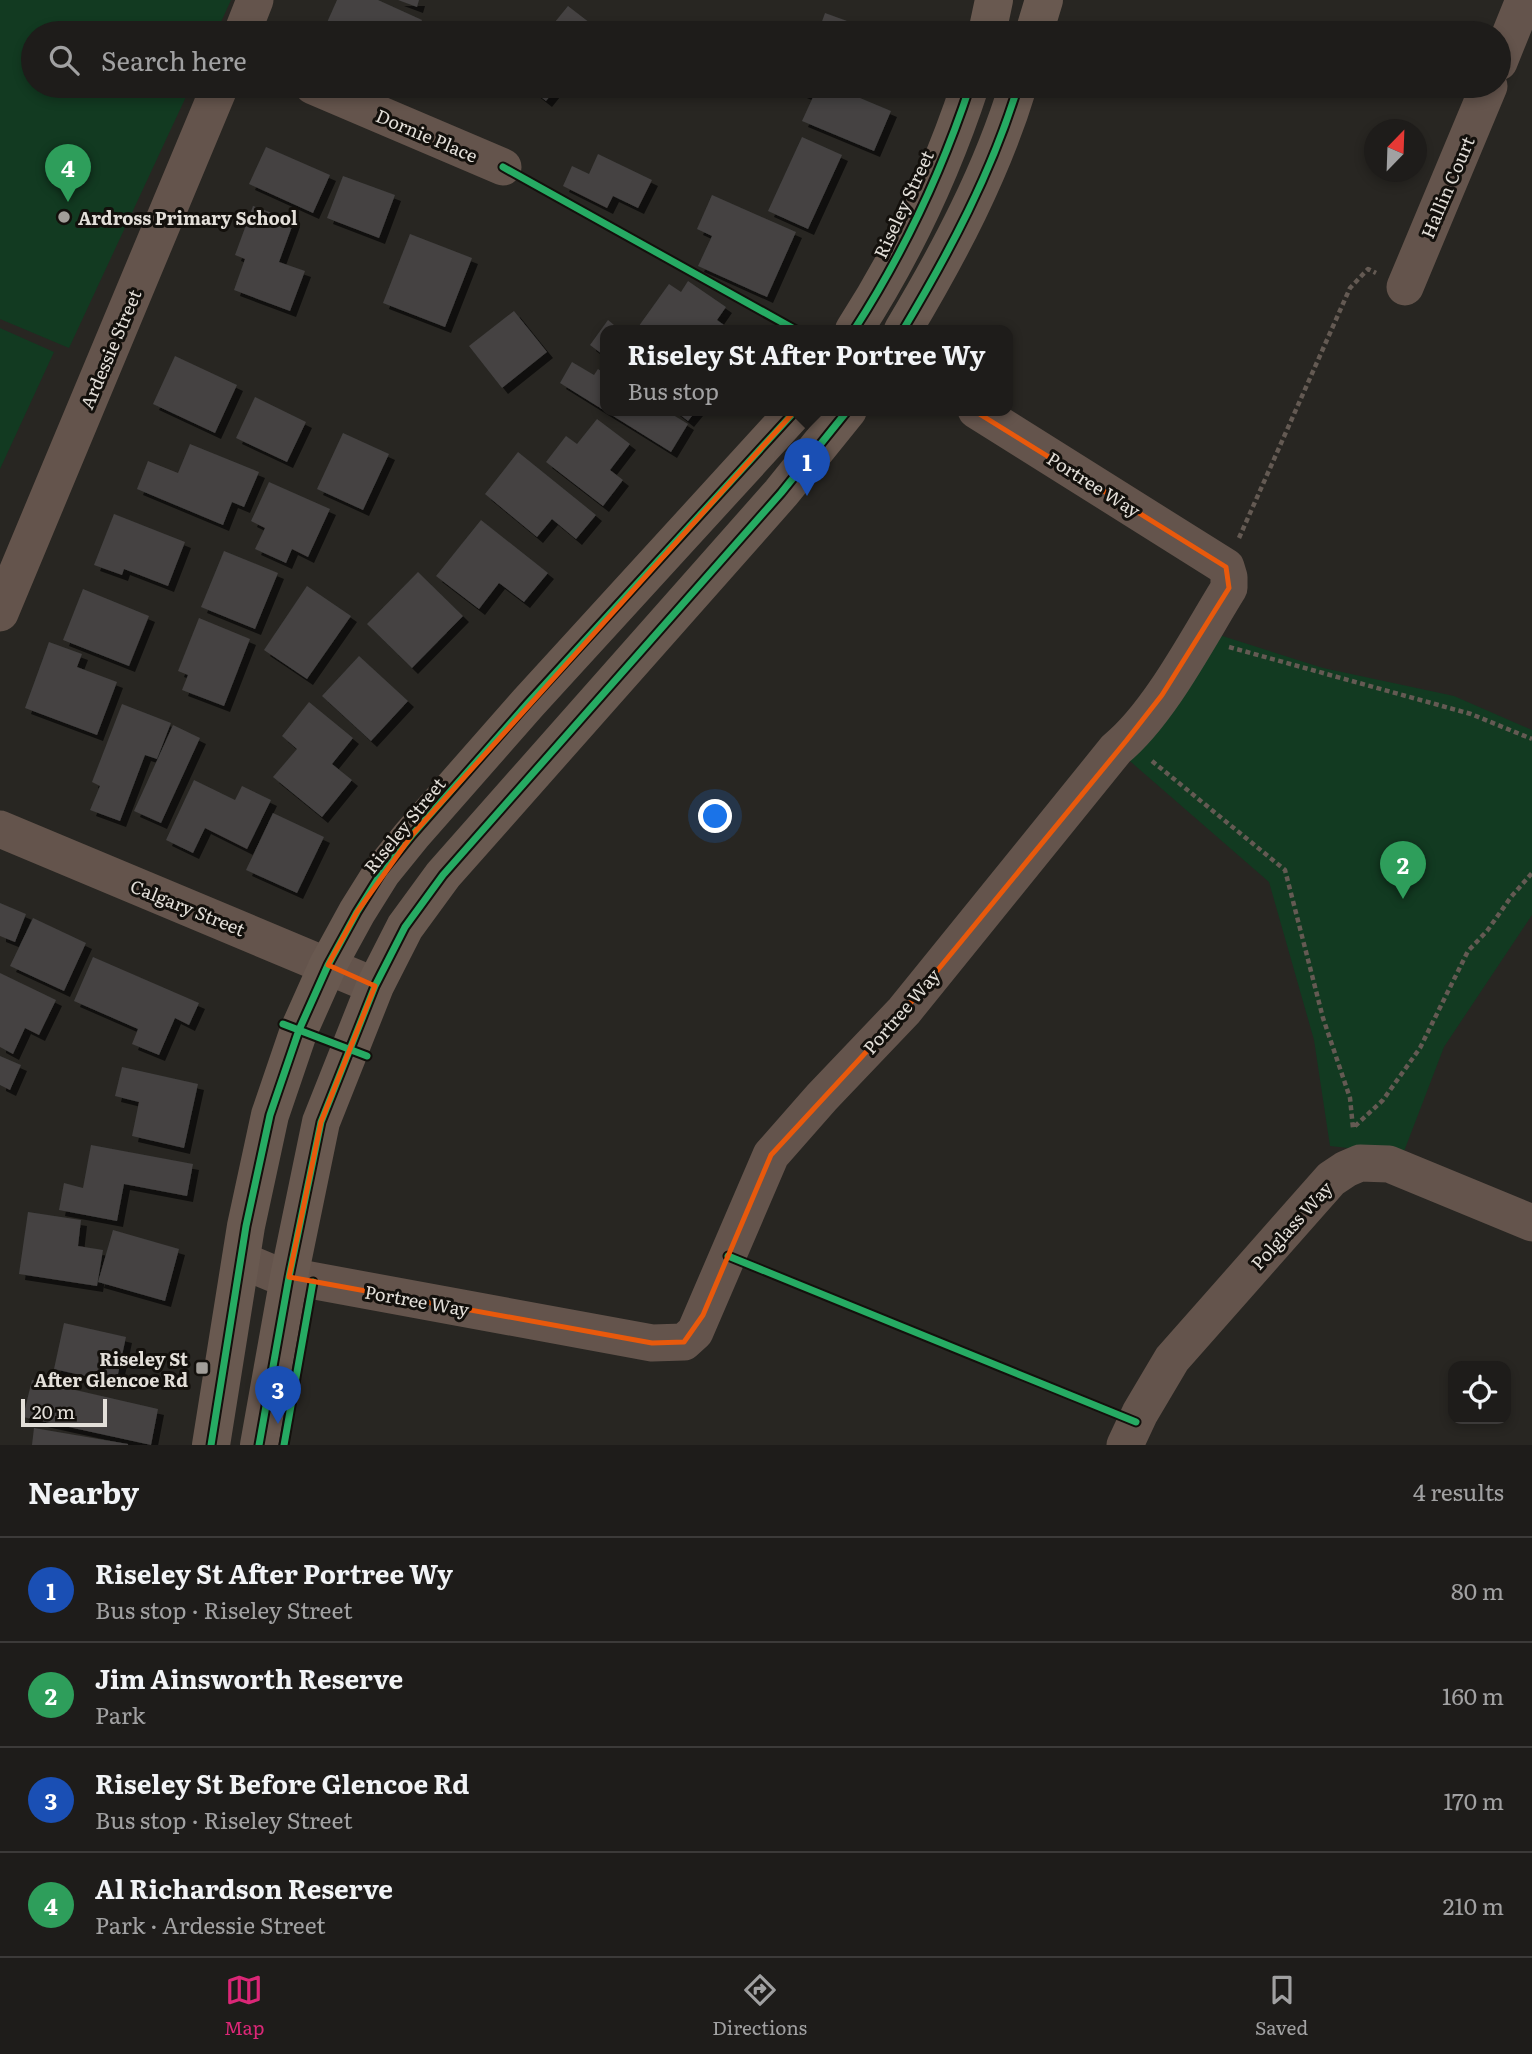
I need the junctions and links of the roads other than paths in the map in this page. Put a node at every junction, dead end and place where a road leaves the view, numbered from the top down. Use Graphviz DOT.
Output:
graph roads {
  1 [pos="255,0"];
  2 [pos="994,0"];
  3 [pos="1044,0"];
  4 [pos="1524,0"];
  5 [pos="247,21"];
  6 [pos="990,21"];
  7 [pos="1038,21"];
  8 [pos="1511,32"];
  9 [pos="215,98"];
  10 [pos="341,98"];
  11 [pos="966,98"];
  12 [pos="1014,98"];
  13 [pos="1484,98"];
  14 [pos="503,167"];
  15 [pos="1405,287"];
  16 [pos="857,325"];
  17 [pos="906,325"];
  18 [pos="791,416"];
  19 [pos="843,416"];
  20 [pos="986,416"];
  21 [pos="0,613"];
  22 [pos="0,829"];
  23 [pos="328,965"];
  24 [pos="375,986"];
  25 [pos="1532,1223"];
  26 [pos="241,1260"];
  27 [pos="289,1277"];
  28 [pos="211,1445"];
  29 [pos="259,1445"];
  30 [pos="1125,1445"];
  1 -- 5 [label="street"];
  2 -- 6 [label="highway"];
  3 -- 7 [label="highway"];
  4 -- 8 [label="street"];
  9 -- 21 [label="street, Ardessie Street"];
  10 -- 14 [label="street, Dornie Place"];
  11 -- 16 [label="highway, Riseley Street"];
  12 -- 17 [label="highway"];
  13 -- 15 [label="street, Hallin Court"];
  18 -- 23 [label="highway, Riseley Street"];
  19 -- 24 [label="highway"];
  20 -- 27 [label="street, Portree Way"];
  22 -- 23 [label="street, Calgary Street"];
  23 -- 24 [label="street, Calgary Street"];
  23 -- 26 [label="highway, Riseley Street"];
  24 -- 27 [label="highway"];
  25 -- 30 [label="street, Polglass Way"];
  26 -- 27 [label="street, Portree Way"];
  26 -- 28 [label="highway, Riseley Street"];
  27 -- 29 [label="highway"];
}
